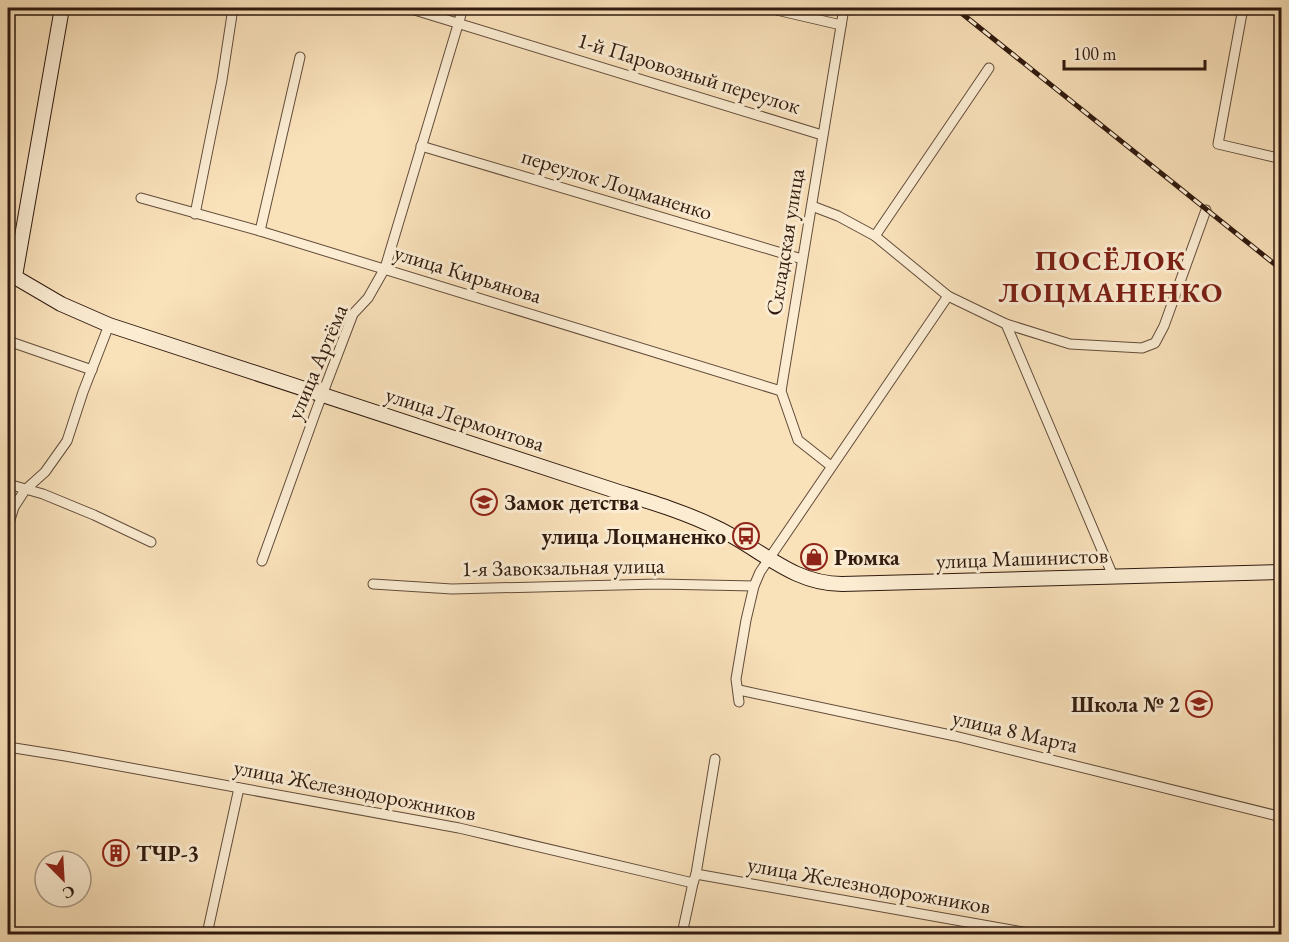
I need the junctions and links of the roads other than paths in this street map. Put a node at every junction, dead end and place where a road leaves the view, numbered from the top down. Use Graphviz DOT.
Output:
graph roads {
  1 [pos="62,8"];
  2 [pos="233,8"];
  3 [pos="408,8"];
  4 [pos="463,8"];
  5 [pos="768,8"];
  6 [pos="844,8"];
  7 [pos="1243,8"];
  8 [pos="459,23"];
  9 [pos="841,25"];
  10 [pos="300,57"];
  11 [pos="989,68"];
  12 [pos="822,135"];
  13 [pos="421,146"];
  14 [pos="1281,159"];
  15 [pos="141,198"];
  16 [pos="812,206"];
  17 [pos="1206,210"];
  18 [pos="195,214"];
  19 [pos="260,231"];
  20 [pos="875,236"];
  21 [pos="802,259"];
  22 [pos="385,268"];
  23 [pos="11,275"];
  24 [pos="948,296"];
  25 [pos="1006,324"];
  26 [pos="110,325"];
  27 [pos="8,341"];
  28 [pos="93,370"];
  29 [pos="781,391"];
  30 [pos="322,395"];
  31 [pos="831,466"];
  32 [pos="8,484"];
  33 [pos="25,490"];
  34 [pos="8,526"];
  35 [pos="151,542"];
  36 [pos="769,560"];
  37 [pos="262,561"];
  38 [pos="1281,572"];
  39 [pos="1113,576"];
  40 [pos="373,584"];
  41 [pos="754,586"];
  42 [pos="739,690"];
  43 [pos="739,702"];
  44 [pos="8,747"];
  45 [pos="715,759"];
  46 [pos="239,788"];
  47 [pos="1281,817"];
  48 [pos="694,878"];
  49 [pos="207,934"];
  50 [pos="682,934"];
  51 [pos="1034,934"];
  1 -- 23 [label="main road"];
  2 -- 18 [label="street"];
  3 -- 8 [label="street, 1-й Паровозный переулок"];
  4 -- 8 [label="street, улица Артёма"];
  5 -- 9 [label="street"];
  6 -- 9 [label="street, Складская улица"];
  7 -- 14 [label="street"];
  8 -- 12 [label="street, 1-й Паровозный переулок"];
  8 -- 13 [label="street, улица Артёма"];
  9 -- 12 [label="street, Складская улица"];
  10 -- 19 [label="street"];
  11 -- 20 [label="street"];
  12 -- 16 [label="street, Складская улица"];
  13 -- 21 [label="street, переулок Лоцманенко"];
  13 -- 22 [label="street, улица Артёма"];
  15 -- 18 [label="street, улица Кирьянова"];
  16 -- 20 [label="street"];
  16 -- 21 [label="street, Складская улица"];
  17 -- 25 [label="street"];
  18 -- 19 [label="street, улица Кирьянова"];
  19 -- 22 [label="street, улица Кирьянова"];
  20 -- 24 [label="street"];
  21 -- 29 [label="street, Складская улица"];
  22 -- 29 [label="street, улица Кирьянова"];
  22 -- 30 [label="street, улица Артёма"];
  23 -- 26 [label="main road, улица Лермонтова"];
  24 -- 25 [label="street"];
  24 -- 31 [label="street"];
  25 -- 39 [label="street"];
  26 -- 28 [label="street"];
  26 -- 30 [label="main road, улица Лермонтова"];
  27 -- 28 [label="street"];
  28 -- 33 [label="street"];
  29 -- 31 [label="street, Складская улица"];
  30 -- 36 [label="main road, улица Лермонтова"];
  30 -- 37 [label="street, улица Артёма"];
  31 -- 36 [label="street"];
  32 -- 33 [label="street"];
  33 -- 34 [label="street"];
  33 -- 35 [label="street"];
  36 -- 39 [label="main road, улица Машинистов"];
  36 -- 41 [label="street"];
  38 -- 39 [label="main road, улица Машинистов"];
  40 -- 41 [label="street, 1-я Завокзальная улица"];
  41 -- 42 [label="street"];
  42 -- 43 [label="street"];
  42 -- 47 [label="street, улица 8 Марта"];
  44 -- 46 [label="street, улица Железнодорожников"];
  45 -- 48 [label="street"];
  46 -- 48 [label="street, улица Железнодорожников"];
  46 -- 49 [label="street"];
  48 -- 50 [label="street"];
  48 -- 51 [label="street, улица Железнодорожников"];
}
